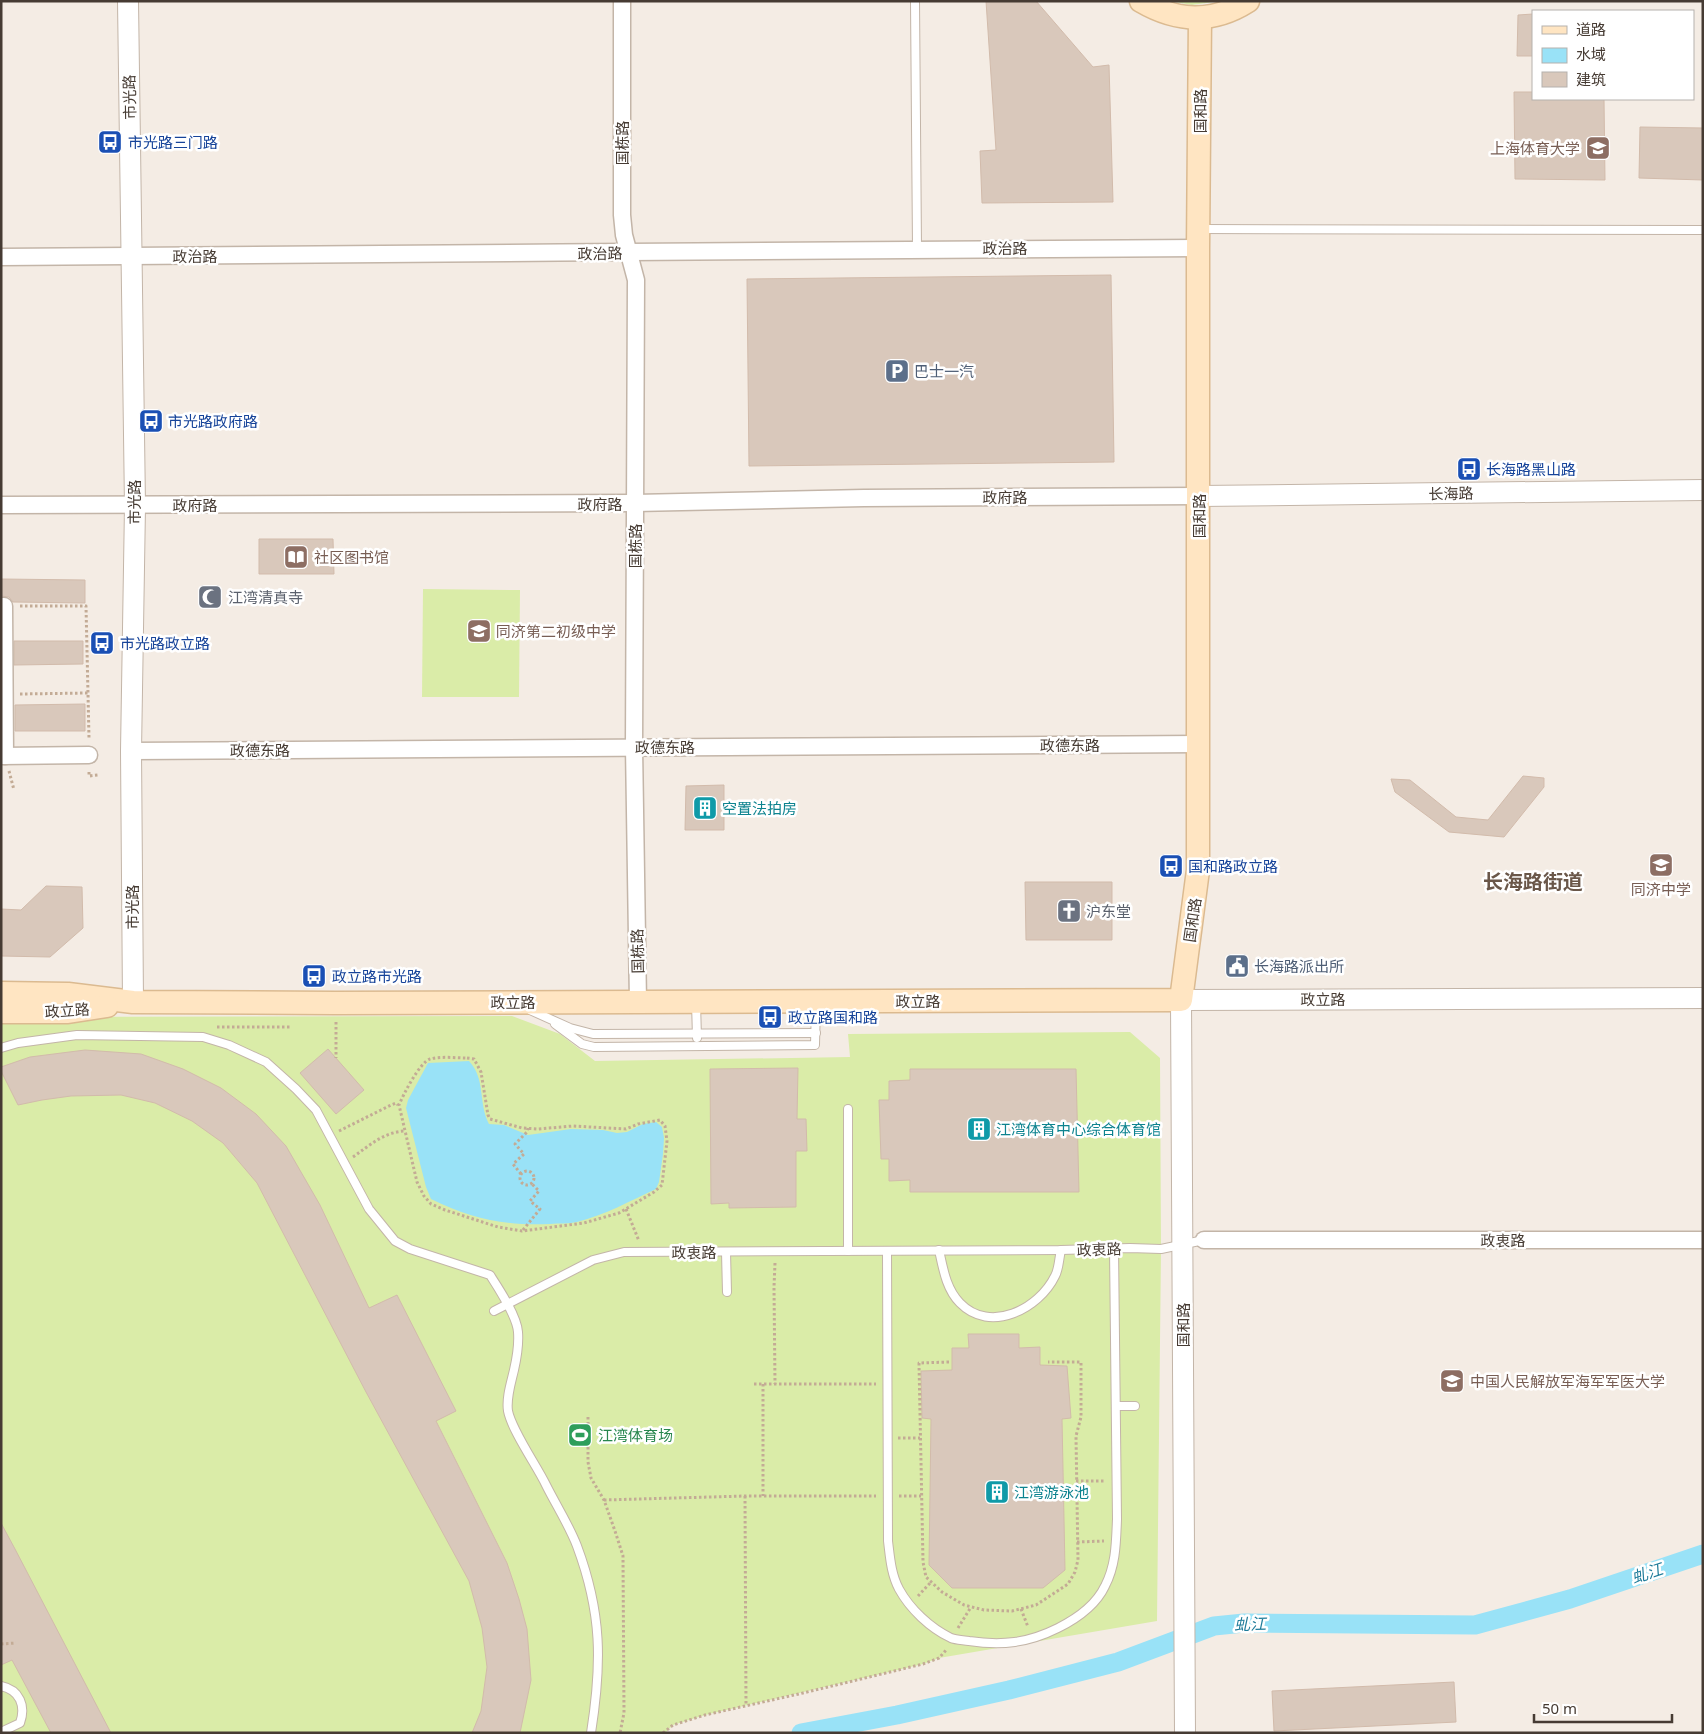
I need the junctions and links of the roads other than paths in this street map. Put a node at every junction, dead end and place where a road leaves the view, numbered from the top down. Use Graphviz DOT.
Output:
graph roads {
  1 [pos="128,1"];
  2 [pos="622,1"];
  3 [pos="914,1"];
  4 [pos="1141,1"];
  5 [pos="1248,1"];
  6 [pos="1200,18"];
  7 [pos="1703,230"];
  8 [pos="1198,238"];
  9 [pos="917,248"];
  10 [pos="628,253"];
  11 [pos="1,257"];
  12 [pos="130,257"];
  13 [pos="1703,490"];
  14 [pos="1199,496"];
  15 [pos="635,504"];
  16 [pos="1,505"];
  17 [pos="134,506"];
  18 [pos="3,606"];
  19 [pos="3,694"];
  20 [pos="1200,744"];
  21 [pos="634,747"];
  22 [pos="131,751"];
  23 [pos="89,755"];
  24 [pos="3,756"];
  25 [pos="1,993"];
  26 [pos="1703,998"];
  27 [pos="1181,1000"];
  28 [pos="133,1002"];
  29 [pos="499,1002"];
  30 [pos="638,1002"];
  31 [pos="696,1002"];
  32 [pos="816,1002"];
  33 [pos="1,1012"];
  34 [pos="548,1018"];
  35 [pos="696,1034"];
  36 [pos="816,1034"];
  37 [pos="698,1045"];
  38 [pos="1,1048"];
  39 [pos="848,1109"];
  40 [pos="1204,1240"];
  41 [pos="1703,1240"];
  42 [pos="1183,1244"];
  43 [pos="1114,1248"];
  44 [pos="939,1250"];
  45 [pos="1061,1250"];
  46 [pos="848,1251"];
  47 [pos="888,1251"];
  48 [pos="726,1252"];
  49 [pos="727,1292"];
  50 [pos="507,1304"];
  51 [pos="494,1311"];
  52 [pos="1116,1406"];
  53 [pos="1135,1406"];
  54 [pos="1,1686"];
  55 [pos="1,1732"];
  56 [pos="591,1733"];
  57 [pos="1185,1733"];
  1 -- 12 [label="street, 市光路"];
  2 -- 10 [label="street, 国栋路"];
  3 -- 9 [label="lane"];
  4 -- 6 [label="main road"];
  5 -- 6 [label="main road"];
  6 -- 8 [label="main road, 国和路"];
  7 -- 8 [label="lane"];
  8 -- 9 [label="street, 政治路"];
  8 -- 14 [label="main road, 国和路"];
  9 -- 10 [label="street, 政治路"];
  10 -- 12 [label="street, 政治路"];
  10 -- 15 [label="street, 国栋路"];
  11 -- 12 [label="street, 政治路"];
  12 -- 17 [label="street, 市光路"];
  13 -- 14 [label="street, 长海路"];
  14 -- 15 [label="street, 政府路"];
  14 -- 20 [label="main road, 国和路"];
  15 -- 17 [label="street, 政府路"];
  15 -- 21 [label="street, 国栋路"];
  16 -- 17 [label="street, 政府路"];
  17 -- 22 [label="street, 市光路"];
  18 -- 19 [label="street"];
  19 -- 24 [label="street"];
  20 -- 21 [label="street, 政德东路"];
  20 -- 27 [label="main road, 国和路"];
  21 -- 22 [label="street, 政德东路"];
  21 -- 30 [label="street, 国栋路"];
  22 -- 28 [label="street, 市光路"];
  23 -- 24 [label="street"];
  25 -- 28 [label="main road, 政立路"];
  26 -- 27 [label="street, 政立路"];
  27 -- 32 [label="main road, 政立路"];
  27 -- 42 [label="street, 国和路"];
  28 -- 29 [label="main road, 政立路"];
  28 -- 33 [label="main road, 政立路"];
  29 -- 30 [label="main road, 政立路"];
  29 -- 34 [label="lane"];
  30 -- 31 [label="main road, 政立路"];
  31 -- 32 [label="main road, 政立路"];
  31 -- 35 [label="lane"];
  32 -- 36 [label="lane"];
  34 -- 35 [label="lane"];
  34 -- 37 [label="lane"];
  35 -- 36 [label="lane"];
  35 -- 37 [label="lane"];
  36 -- 37 [label="lane"];
  38 -- 50 [label="lane"];
  39 -- 46 [label="lane"];
  40 -- 41 [label="street, 政衷路"];
  40 -- 42 [label="lane, 政衷路"];
  42 -- 43 [label="lane, 政衷路"];
  42 -- 57 [label="street, 国和路"];
  43 -- 45 [label="lane, 政衷路"];
  43 -- 52 [label="lane"];
  44 -- 45 [label="lane, 政衷路"];
  44 -- 45 [label="lane"];
  44 -- 47 [label="lane, 政衷路"];
  46 -- 47 [label="lane, 政衷路"];
  46 -- 48 [label="lane, 政衷路"];
  47 -- 52 [label="lane"];
  48 -- 49 [label="lane"];
  48 -- 50 [label="lane, 政衷路"];
  50 -- 51 [label="lane, 政衷路"];
  50 -- 56 [label="lane"];
  52 -- 53 [label="lane"];
  54 -- 55 [label="lane"];
}
